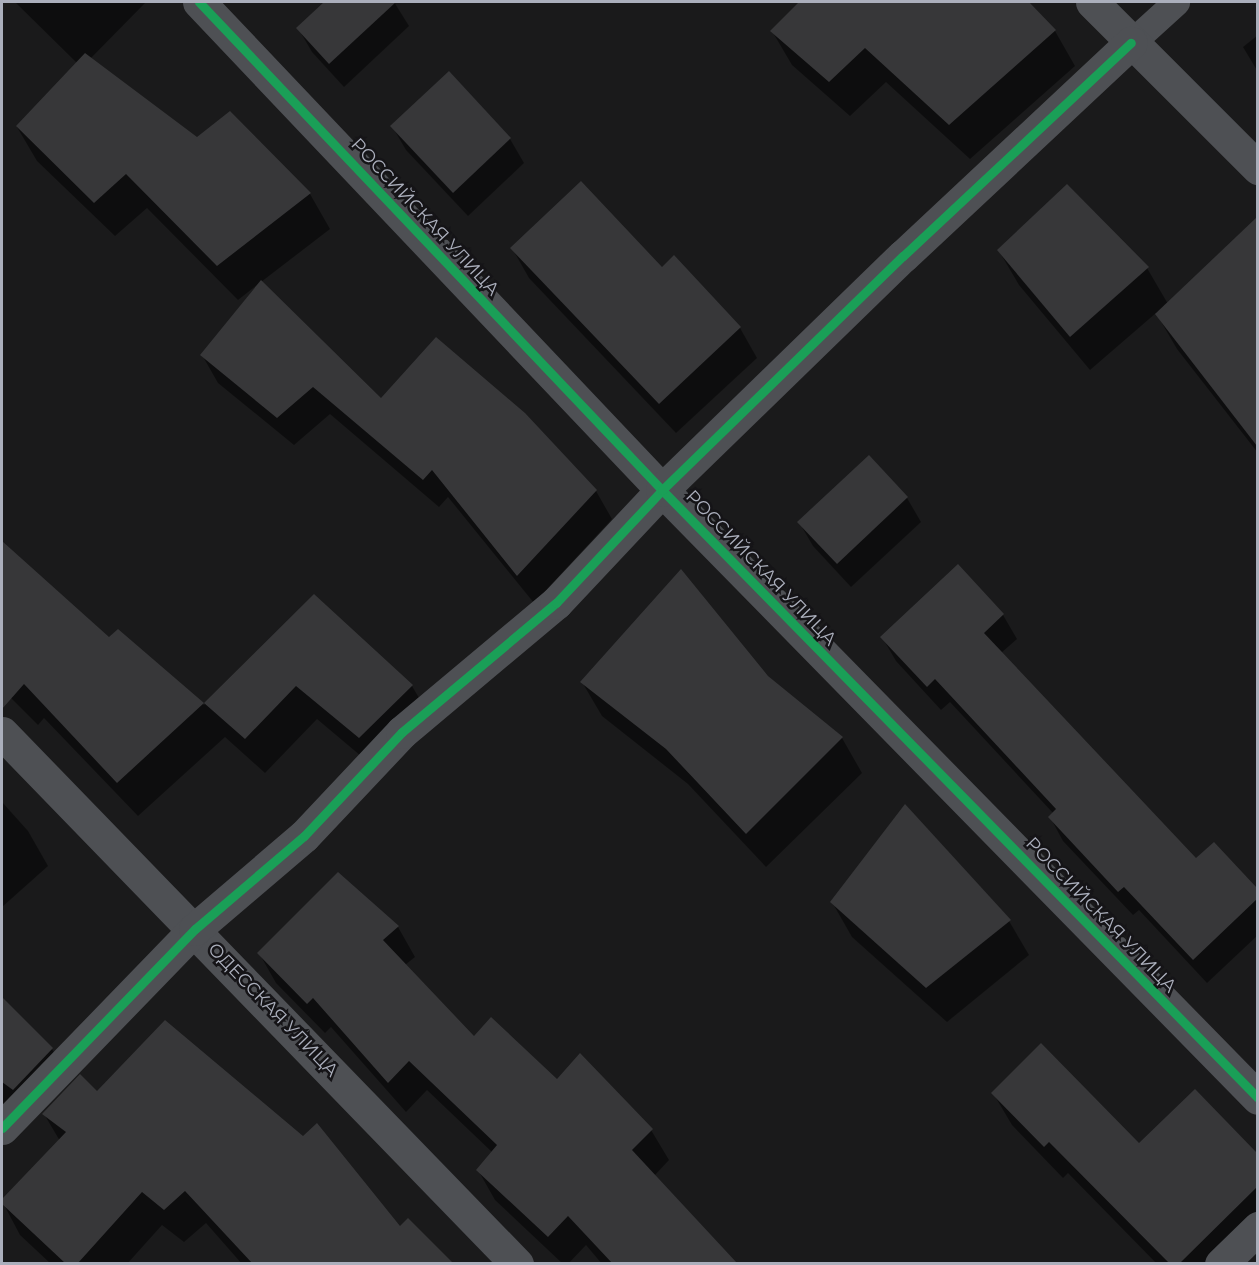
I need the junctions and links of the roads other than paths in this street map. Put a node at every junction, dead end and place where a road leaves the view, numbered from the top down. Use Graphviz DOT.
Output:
graph roads {
  1 [pos="199,2"];
  2 [pos="1092,2"];
  3 [pos="1176,2"];
  4 [pos="1131,44"];
  5 [pos="1257,168"];
  6 [pos="662,490"];
  7 [pos="2,733"];
  8 [pos="195,929"];
  9 [pos="1257,1098"];
  10 [pos="2,1128"];
  11 [pos="1257,1228"];
  12 [pos="517,1263"];
  13 [pos="1221,1263"];
  1 -- 6 [label="street, РОССИЙСКАЯ УЛИЦА"];
  2 -- 4 [label="street"];
  3 -- 4 [label="lane"];
  4 -- 5 [label="street"];
  4 -- 6 [label="street"];
  6 -- 8 [label="street"];
  6 -- 9 [label="street, РОССИЙСКАЯ УЛИЦА"];
  7 -- 8 [label="street, ОДЕССКАЯ УЛИЦА"];
  8 -- 10 [label="street"];
  8 -- 12 [label="street, ОДЕССКАЯ УЛИЦА"];
  11 -- 13 [label="street"];
}
